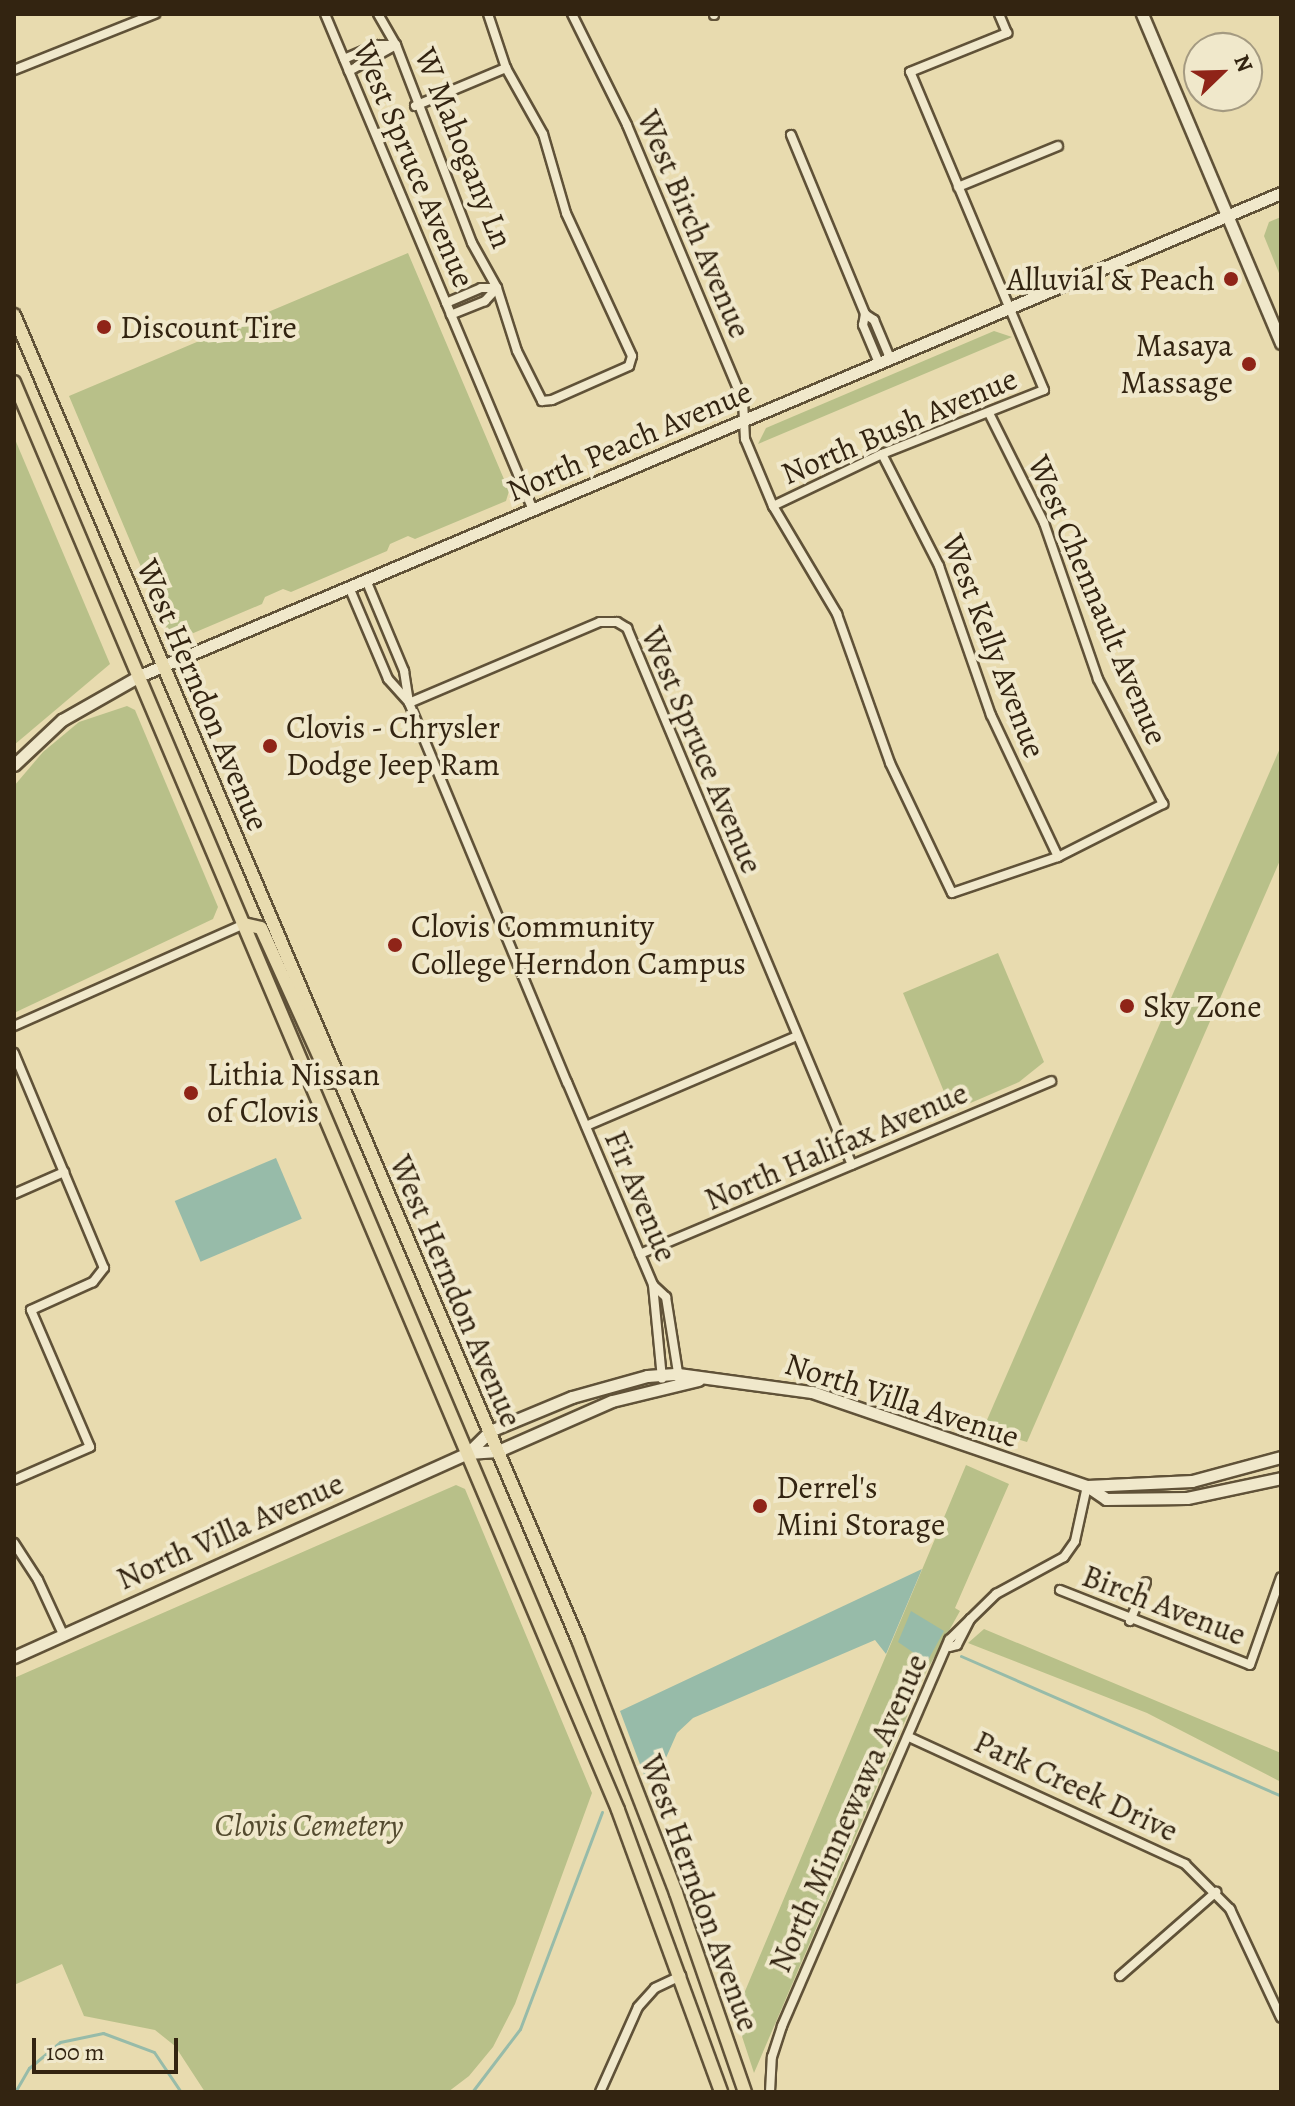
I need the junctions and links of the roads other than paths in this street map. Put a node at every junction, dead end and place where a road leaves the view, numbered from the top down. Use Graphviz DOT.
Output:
graph roads {
  1 [pos="155,14"];
  2 [pos="325,14"];
  3 [pos="378,14"];
  4 [pos="488,14"];
  5 [pos="572,14"];
  6 [pos="999,14"];
  7 [pos="1142,14"];
  8 [pos="396,45"];
  9 [pos="344,59"];
  10 [pos="506,68"];
  11 [pos="14,70"];
  12 [pos="349,71"];
  13 [pos="415,106"];
  14 [pos="791,135"];
  15 [pos="1058,146"];
  16 [pos="958,187"];
  17 [pos="1281,193"];
  18 [pos="1227,215"];
  19 [pos="497,288"];
  20 [pos="446,303"];
  21 [pos="1009,309"];
  22 [pos="14,315"];
  23 [pos="451,315"];
  24 [pos="1281,343"];
  25 [pos="884,361"];
  26 [pos="14,382"];
  27 [pos="989,413"];
  28 [pos="744,420"];
  29 [pos="882,454"];
  30 [pos="773,506"];
  31 [pos="533,510"];
  32 [pos="366,580"];
  33 [pos="349,587"];
  34 [pos="163,666"];
  35 [pos="139,676"];
  36 [pos="409,703"];
  37 [pos="14,765"];
  38 [pos="1058,857"];
  39 [pos="244,924"];
  40 [pos="14,1026"];
  41 [pos="797,1036"];
  42 [pos="14,1053"];
  43 [pos="1051,1081"];
  44 [pos="354,1119"];
  45 [pos="586,1126"];
  46 [pos="852,1165"];
  47 [pos="64,1172"];
  48 [pos="14,1194"];
  49 [pos="640,1254"];
  50 [pos="653,1285"];
  51 [pos="661,1374"];
  52 [pos="678,1374"];
  53 [pos="699,1379"];
  54 [pos="680,1387"];
  55 [pos="663,1388"];
  56 [pos="490,1431"];
  57 [pos="498,1451"];
  58 [pos="468,1453"];
  59 [pos="1281,1457"];
  60 [pos="1281,1478"];
  61 [pos="14,1480"];
  62 [pos="1087,1486"];
  63 [pos="14,1543"];
  64 [pos="23,1555"];
  65 [pos="14,1561"];
  66 [pos="1281,1577"];
  67 [pos="1146,1582"];
  68 [pos="1060,1590"];
  69 [pos="1130,1621"];
  70 [pos="63,1634"];
  71 [pos="14,1657"];
  72 [pos="909,1737"];
  73 [pos="1216,1892"];
  74 [pos="681,1976"];
  75 [pos="1120,1976"];
  76 [pos="1281,2018"];
  77 [pos="600,2092"];
  78 [pos="721,2092"];
  79 [pos="745,2092"];
  80 [pos="770,2092"];
  1 -- 11 [label="street"];
  2 -- 9 [label="street, West Spruce Avenue"];
  3 -- 8 [label="street, W Mahogany Ln"];
  4 -- 10 [label="street"];
  5 -- 28 [label="street, West Birch Avenue"];
  6 -- 16 [label="street"];
  7 -- 18 [label="main road"];
  8 -- 9 [label="street"];
  8 -- 12 [label="street"];
  8 -- 13 [label="street, W Mahogany Ln"];
  9 -- 12 [label="street, West Spruce Avenue"];
  10 -- 13 [label="street"];
  10 -- 19 [label="street, W Mahogany Ln"];
  12 -- 20 [label="street, West Spruce Avenue"];
  13 -- 19 [label="street, W Mahogany Ln"];
  14 -- 25 [label="street"];
  15 -- 16 [label="street"];
  16 -- 21 [label="street"];
  17 -- 18 [label="main road, North Peach Avenue"];
  18 -- 21 [label="main road, North Peach Avenue"];
  18 -- 24 [label="main road"];
  19 -- 20 [label="street"];
  19 -- 23 [label="street"];
  20 -- 23 [label="street, West Spruce Avenue"];
  21 -- 25 [label="main road, North Peach Avenue"];
  21 -- 27 [label="street, North Bush Avenue"];
  22 -- 34 [label="main road, West Herndon Avenue"];
  23 -- 31 [label="street, West Spruce Avenue"];
  25 -- 28 [label="main road, North Peach Avenue"];
  26 -- 35 [label="main road, West Herndon Avenue"];
  27 -- 29 [label="street, North Bush Avenue"];
  27 -- 38 [label="street, West Chennault Avenue"];
  28 -- 30 [label="street, West Birch Avenue"];
  28 -- 31 [label="main road, North Peach Avenue"];
  29 -- 30 [label="street, North Bush Avenue"];
  29 -- 38 [label="street, West Kelly Avenue"];
  30 -- 38 [label="street, West Birch Avenue"];
  31 -- 32 [label="main road, North Peach Avenue"];
  32 -- 33 [label="main road, North Peach Avenue"];
  32 -- 36 [label="street"];
  33 -- 34 [label="main road, North Peach Avenue"];
  33 -- 36 [label="street"];
  34 -- 35 [label="main road, North Peach Avenue"];
  34 -- 44 [label="main road, West Herndon Avenue"];
  35 -- 37 [label="main road, North Peach Avenue"];
  35 -- 39 [label="main road, West Herndon Avenue"];
  36 -- 41 [label="street, West Spruce Avenue"];
  36 -- 45 [label="street, Fir Avenue"];
  39 -- 40 [label="street"];
  39 -- 44 [label="main road"];
  39 -- 58 [label="main road, West Herndon Avenue"];
  41 -- 45 [label="street"];
  41 -- 46 [label="street, West Spruce Avenue"];
  42 -- 47 [label="street"];
  43 -- 46 [label="street, North Halifax Avenue"];
  44 -- 56 [label="main road, West Herndon Avenue"];
  45 -- 49 [label="street, Fir Avenue"];
  46 -- 49 [label="street, North Halifax Avenue"];
  47 -- 48 [label="street"];
  47 -- 61 [label="street"];
  49 -- 50 [label="street, Fir Avenue"];
  50 -- 51 [label="street, Fir Avenue"];
  50 -- 52 [label="street, Fir Avenue"];
  51 -- 52 [label="main road, North Villa Avenue"];
  51 -- 55 [label="street, Fir Avenue"];
  51 -- 56 [label="main road, North Villa Avenue"];
  52 -- 53 [label="main road, North Villa Avenue"];
  52 -- 54 [label="street, Fir Avenue"];
  53 -- 54 [label="main road, North Villa Avenue"];
  53 -- 62 [label="main road, North Villa Avenue"];
  54 -- 55 [label="main road, North Villa Avenue"];
  55 -- 57 [label="main road, North Villa Avenue"];
  56 -- 57 [label="main road, West Herndon Avenue"];
  56 -- 58 [label="main road, North Villa Avenue"];
  57 -- 58 [label="main road, North Villa Avenue"];
  57 -- 79 [label="main road, West Herndon Avenue"];
  58 -- 70 [label="main road, North Villa Avenue"];
  58 -- 74 [label="main road, West Herndon Avenue"];
  59 -- 62 [label="main road"];
  60 -- 62 [label="main road"];
  62 -- 72 [label="street, North Minnewawa Avenue"];
  63 -- 64 [label="street"];
  64 -- 65 [label="street"];
  64 -- 70 [label="street"];
  66 -- 69 [label="street, Birch Avenue"];
  67 -- 69 [label="street"];
  68 -- 69 [label="street, Birch Avenue"];
  70 -- 71 [label="main road, North Villa Avenue"];
  72 -- 73 [label="street, Park Creek Drive"];
  72 -- 80 [label="street, North Minnewawa Avenue"];
  73 -- 75 [label="street"];
  73 -- 76 [label="street, Park Creek Drive"];
  74 -- 77 [label="street"];
  74 -- 78 [label="main road, West Herndon Avenue"];
}
